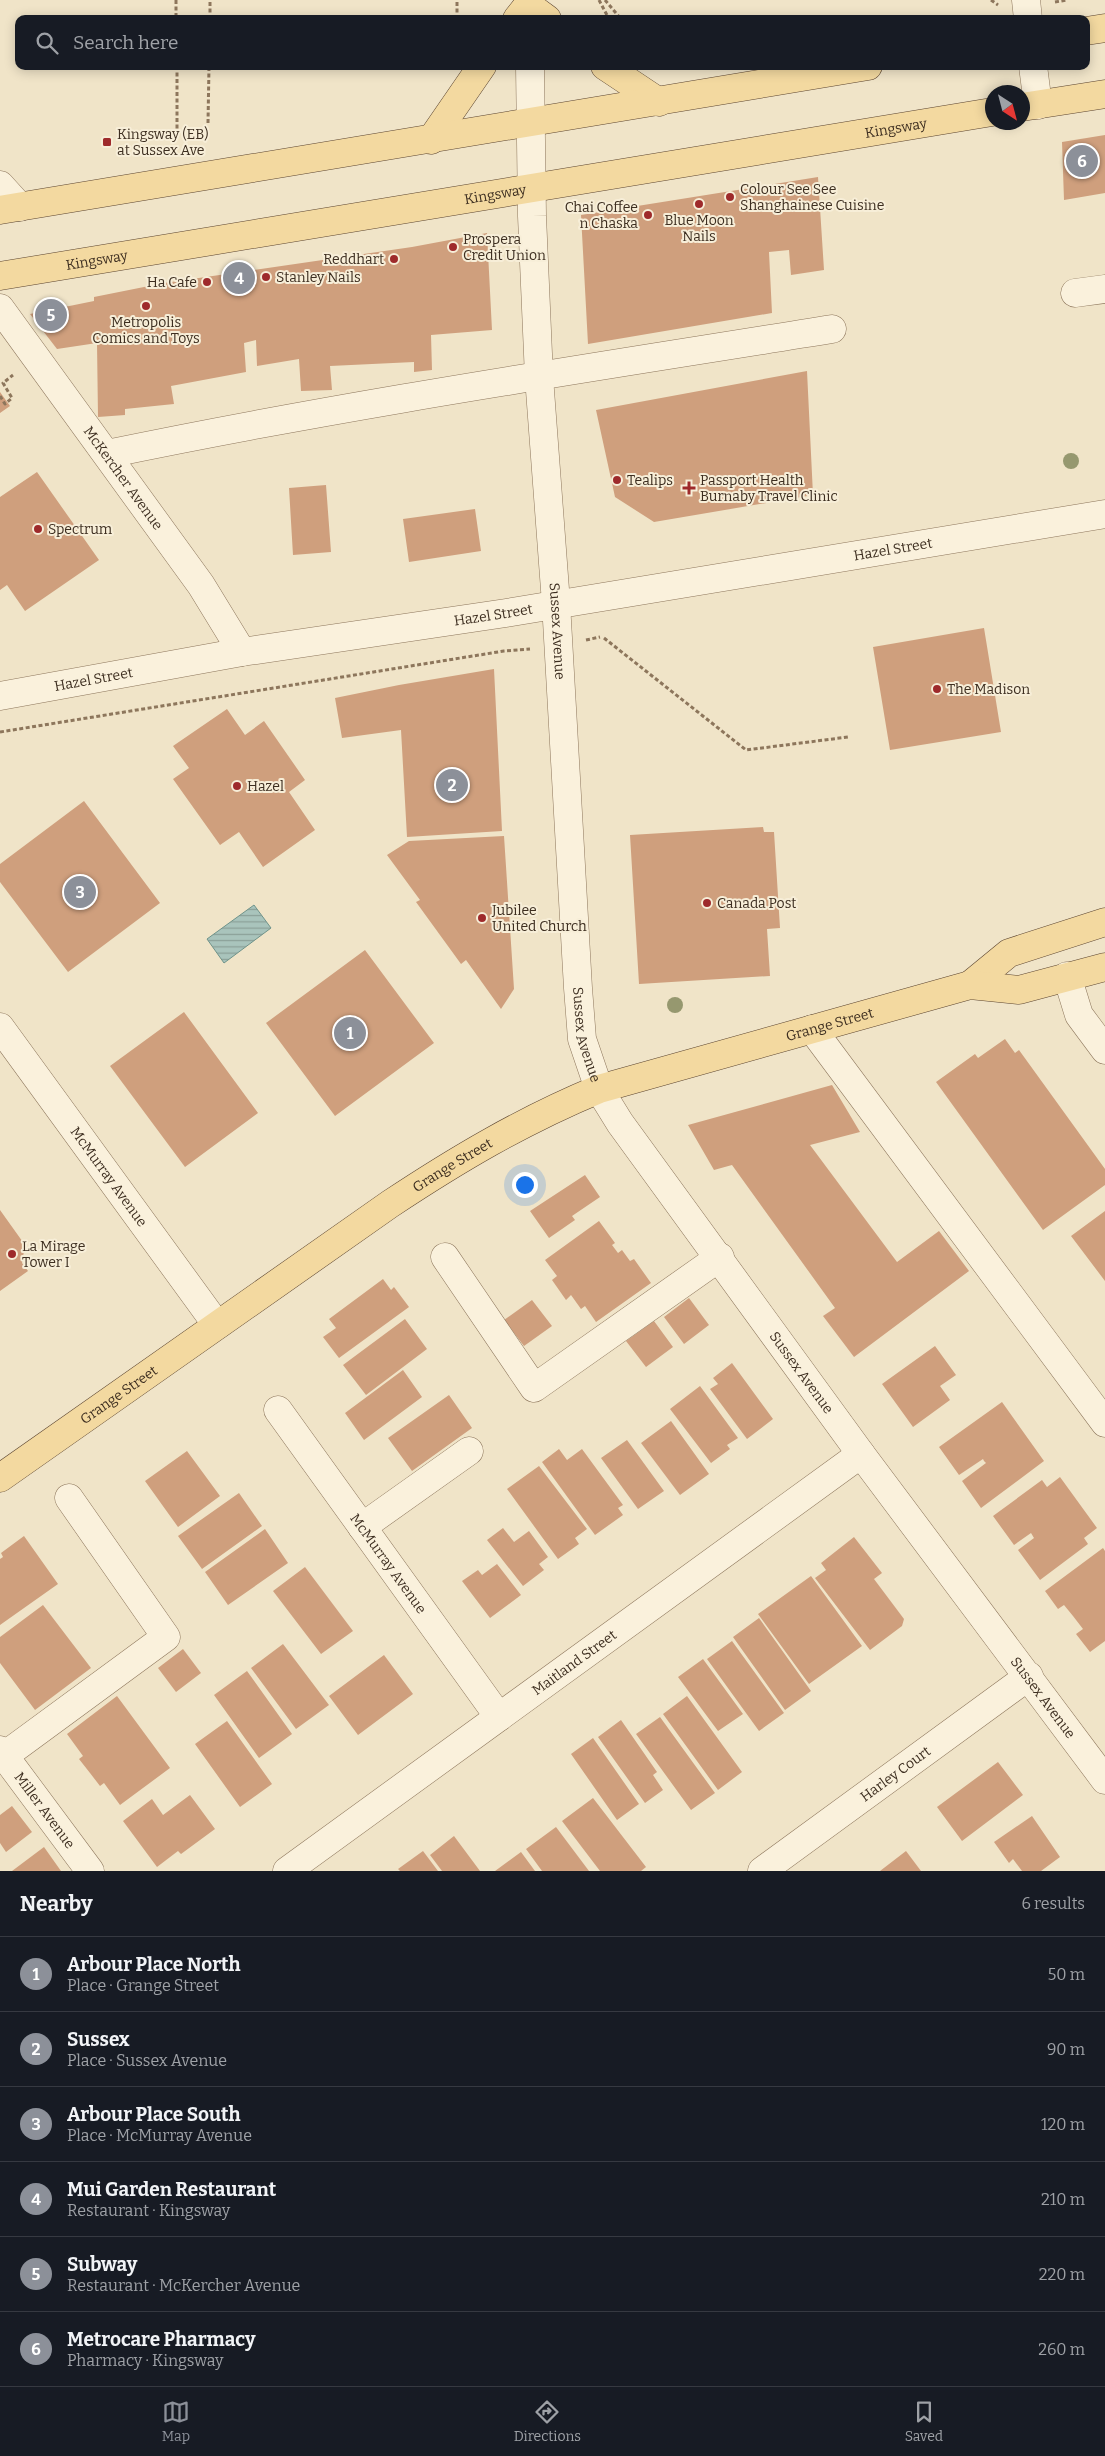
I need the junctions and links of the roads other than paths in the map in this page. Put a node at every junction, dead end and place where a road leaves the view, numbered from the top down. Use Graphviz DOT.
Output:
graph roads {
  1 [pos="1026,0"];
  2 [pos="1028,15"];
  3 [pos="1105,28"];
  4 [pos="1090,30"];
  5 [pos="479,70"];
  6 [pos="530,70"];
  7 [pos="611,70"];
  8 [pos="845,70"];
  9 [pos="1036,86"];
  10 [pos="1105,94"];
  11 [pos="659,102"];
  12 [pos="985,113"];
  13 [pos="531,124"];
  14 [pos="431,140"];
  15 [pos="0,185"];
  16 [pos="533,187"];
  17 [pos="10,209"];
  18 [pos="0,276"];
  19 [pos="1105,289"];
  20 [pos="1075,293"];
  21 [pos="0,308"];
  22 [pos="832,329"];
  23 [pos="539,377"];
  24 [pos="107,454"];
  25 [pos="1105,514"];
  26 [pos="556,603"];
  27 [pos="242,652"];
  28 [pos="0,696"];
  29 [pos="1105,922"];
  30 [pos="1105,967"];
  31 [pos="1068,976"];
  32 [pos="970,985"];
  33 [pos="0,1028"];
  34 [pos="812,1029"];
  35 [pos="1105,1050"];
  36 [pos="599,1089"];
  37 [pos="720,1256"];
  38 [pos="445,1258"];
  39 [pos="217,1325"];
  40 [pos="278,1410"];
  41 [pos="1105,1423"];
  42 [pos="469,1451"];
  43 [pos="861,1454"];
  44 [pos="0,1478"];
  45 [pos="69,1498"];
  46 [pos="362,1527"];
  47 [pos="1029,1676"];
  48 [pos="499,1716"];
  49 [pos="2,1753"];
  50 [pos="1105,1780"];
  51 [pos="90,1871"];
  52 [pos="287,1871"];
  53 [pos="762,1871"];
  1 -- 2 [label="street"];
  3 -- 4 [label="main road"];
  5 -- 14 [label="main road"];
  6 -- 13 [label="street, Sussex Avenue"];
  7 -- 11 [label="main road"];
  8 -- 11 [label="main road"];
  9 -- 10 [label="main road"];
  11 -- 13 [label="main road"];
  12 -- 16 [label="main road, Kingsway"];
  13 -- 14 [label="main road"];
  13 -- 16 [label="street, Sussex Avenue"];
  14 -- 17 [label="main road"];
  15 -- 17 [label="street"];
  16 -- 18 [label="main road, Kingsway"];
  16 -- 23 [label="street, Sussex Avenue"];
  19 -- 20 [label="street"];
  21 -- 24 [label="street, McKercher Avenue"];
  22 -- 23 [label="street"];
  23 -- 24 [label="street"];
  23 -- 26 [label="street, Sussex Avenue"];
  24 -- 27 [label="street, McKercher Avenue"];
  25 -- 26 [label="street, Hazel Street"];
  26 -- 27 [label="street, Hazel Street"];
  26 -- 36 [label="street, Sussex Avenue"];
  27 -- 28 [label="street, Hazel Street"];
  29 -- 32 [label="main road, Grange Street"];
  30 -- 31 [label="main road, Grange Street"];
  31 -- 32 [label="main road, Grange Street"];
  31 -- 35 [label="street"];
  32 -- 34 [label="main road, Grange Street"];
  33 -- 39 [label="street, McMurray Avenue"];
  34 -- 36 [label="main road, Grange Street"];
  34 -- 41 [label="street"];
  36 -- 37 [label="street, Sussex Avenue"];
  36 -- 39 [label="main road, Grange Street"];
  37 -- 38 [label="street"];
  37 -- 43 [label="street, Sussex Avenue"];
  39 -- 44 [label="main road, Grange Street"];
  40 -- 46 [label="street, McMurray Avenue"];
  42 -- 46 [label="street"];
  43 -- 47 [label="street, Sussex Avenue"];
  43 -- 48 [label="street, Maitland Street"];
  45 -- 49 [label="street"];
  46 -- 48 [label="street, McMurray Avenue"];
  47 -- 50 [label="street, Sussex Avenue"];
  47 -- 53 [label="street, Harley Court"];
  48 -- 52 [label="street, Maitland Street"];
  49 -- 51 [label="street, Miller Avenue"];
}
